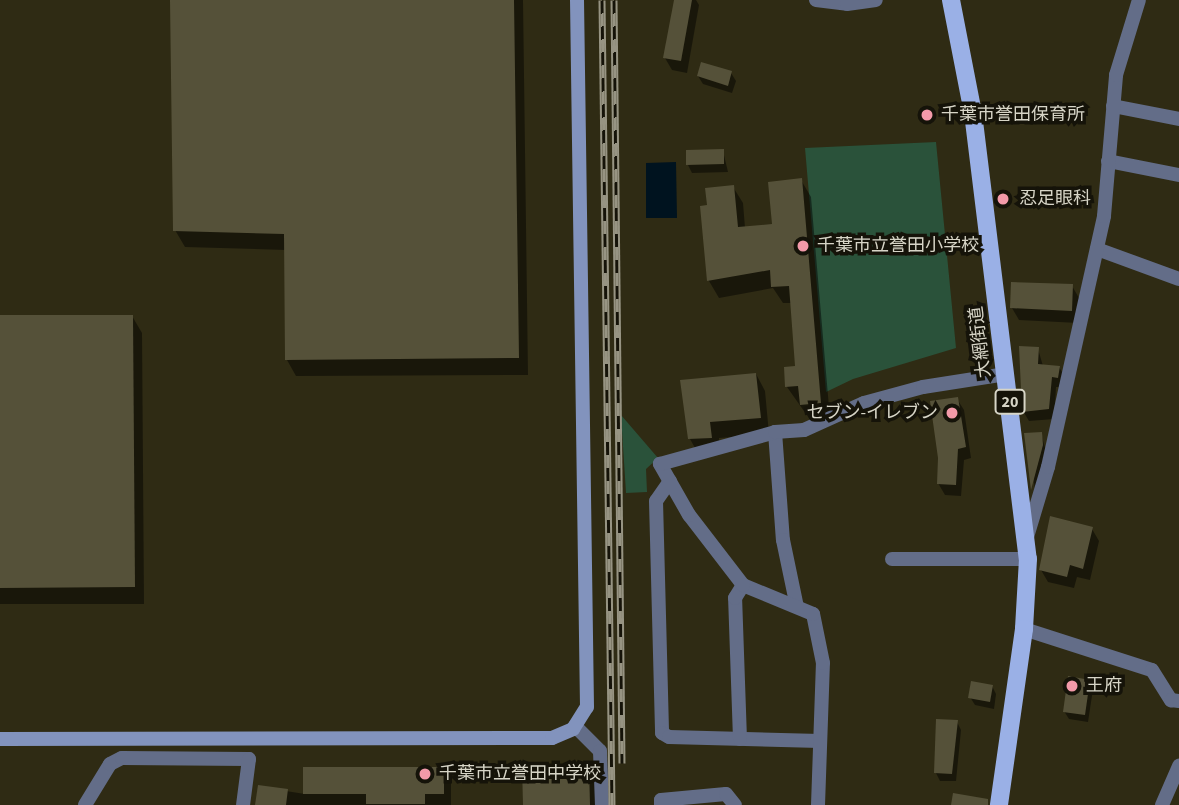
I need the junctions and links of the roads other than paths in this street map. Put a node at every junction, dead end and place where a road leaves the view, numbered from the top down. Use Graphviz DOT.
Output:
graph roads {
  1 [pos="577,0"];
  2 [pos="816,0"];
  3 [pos="876,0"];
  4 [pos="951,0"];
  5 [pos="1139,0"];
  6 [pos="1113,106"];
  7 [pos="1179,119"];
  8 [pos="1108,161"];
  9 [pos="1179,174"];
  10 [pos="1097,249"];
  11 [pos="1179,279"];
  12 [pos="1006,373"];
  13 [pos="775,432"];
  14 [pos="670,481"];
  15 [pos="1027,537"];
  16 [pos="892,559"];
  17 [pos="1028,559"];
  18 [pos="743,585"];
  19 [pos="797,607"];
  20 [pos="1024,629"];
  21 [pos="1179,701"];
  22 [pos="575,726"];
  23 [pos="0,739"];
  24 [pos="740,739"];
  25 [pos="820,741"];
  26 [pos="1179,766"];
  27 [pos="85,805"];
  28 [pos="243,805"];
  29 [pos="601,805"];
  30 [pos="661,805"];
  31 [pos="735,805"];
  32 [pos="818,805"];
  33 [pos="999,805"];
  34 [pos="1162,805"];
  1 -- 22 [label="street"];
  2 -- 3 [label="street"];
  4 -- 12 [label="main road, 大網街道 / 20"];
  5 -- 6 [label="street"];
  6 -- 7 [label="street"];
  6 -- 8 [label="street"];
  8 -- 9 [label="street"];
  8 -- 10 [label="street"];
  10 -- 11 [label="street"];
  10 -- 15 [label="street"];
  12 -- 13 [label="street"];
  12 -- 15 [label="main road, 大網街道 / 20"];
  13 -- 14 [label="street"];
  13 -- 19 [label="street"];
  14 -- 18 [label="street"];
  14 -- 24 [label="street"];
  15 -- 17 [label="main road, 大網街道 / 20"];
  16 -- 17 [label="street"];
  17 -- 20 [label="main road, 大網街道 / 20"];
  18 -- 19 [label="street"];
  18 -- 24 [label="street"];
  19 -- 25 [label="street"];
  20 -- 21 [label="street"];
  20 -- 33 [label="main road, 大網街道 / 20"];
  22 -- 23 [label="street"];
  22 -- 29 [label="street"];
  24 -- 25 [label="street"];
  25 -- 32 [label="street"];
  26 -- 34 [label="street"];
  27 -- 28 [label="street"];
  30 -- 31 [label="street"];
}
